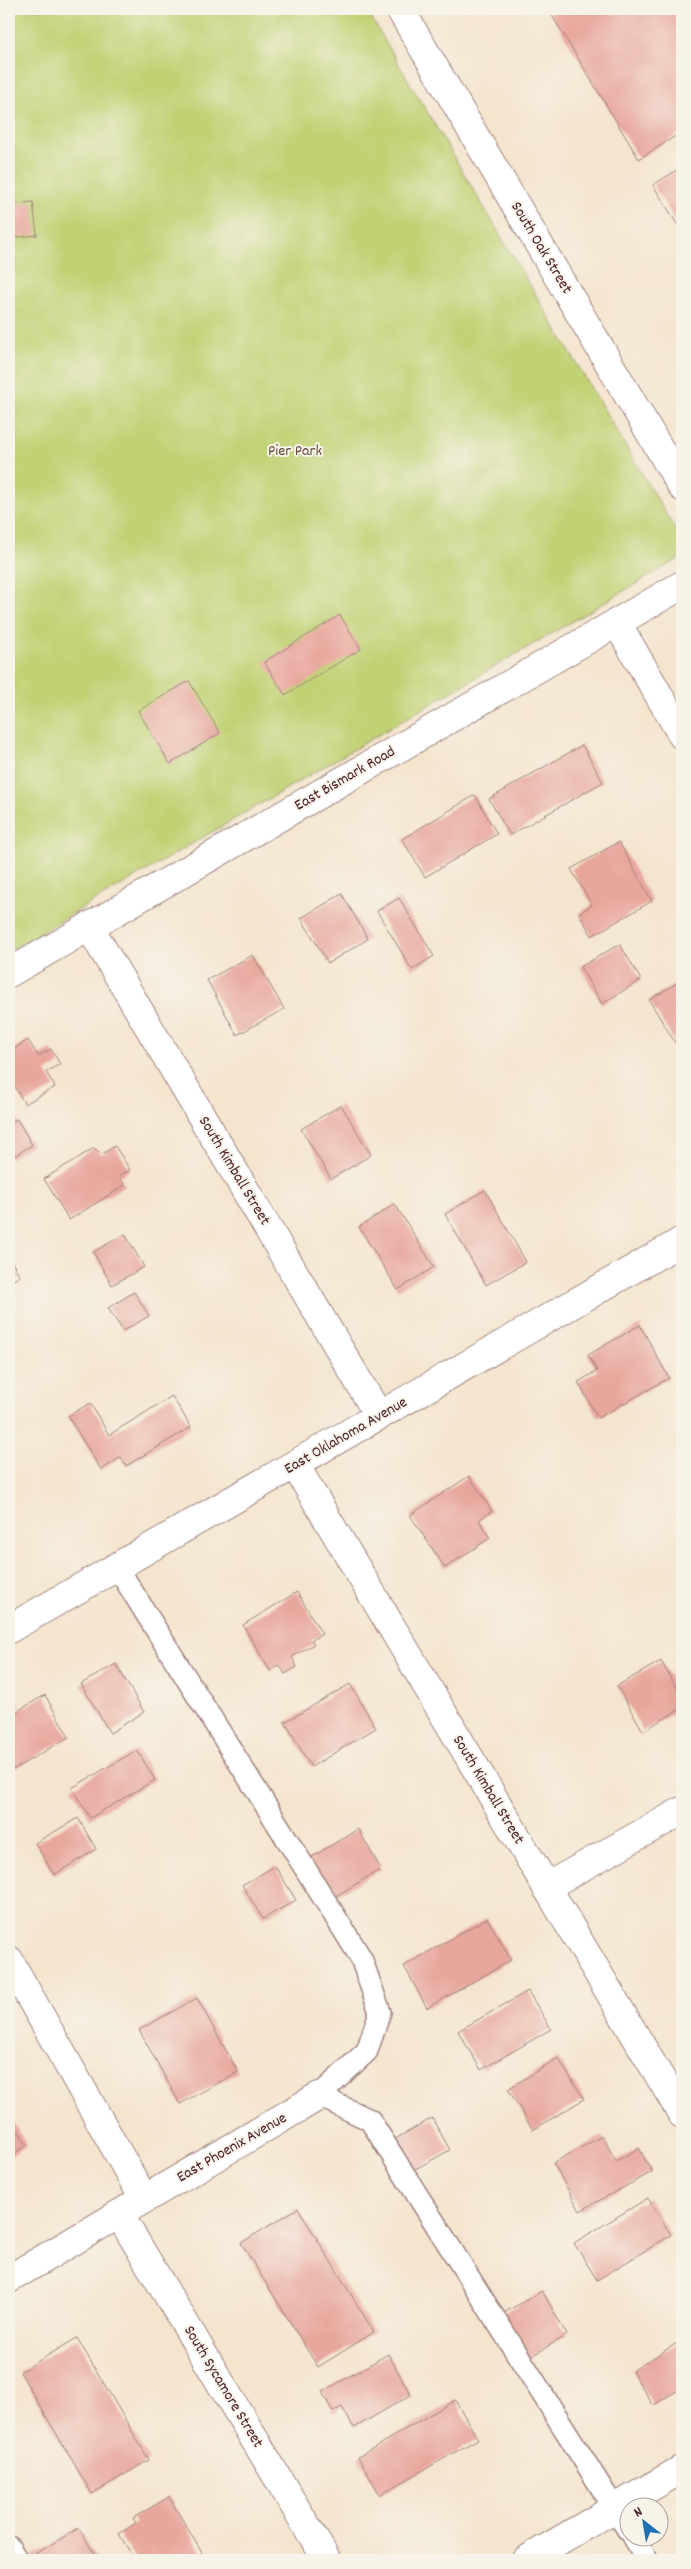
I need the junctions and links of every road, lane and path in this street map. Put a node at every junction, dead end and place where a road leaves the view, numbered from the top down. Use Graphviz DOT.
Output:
graph roads {
  1 [pos="400,9"];
  2 [pos="682,487"];
  3 [pos="682,585"];
  4 [pos="617,623"];
  5 [pos="682,735"];
  6 [pos="90,926"];
  7 [pos="9,973"];
  8 [pos="682,1242"];
  9 [pos="379,1416"];
  10 [pos="295,1465"];
  11 [pos="117,1567"];
  12 [pos="9,1630"];
  13 [pos="682,1811"];
  14 [pos="546,1887"];
  15 [pos="9,1960"];
  16 [pos="319,2096"];
  17 [pos="682,2114"];
  18 [pos="144,2199"];
  19 [pos="119,2214"];
  20 [pos="9,2279"];
  21 [pos="682,2469"];
  22 [pos="650,2496"];
  23 [pos="618,2513"];
  24 [pos="618,2521"];
  25 [pos="639,2546"];
  26 [pos="9,2547"];
  27 [pos="17,2560"];
  28 [pos="327,2560"];
  29 [pos="526,2560"];
  30 [pos="647,2560"];
  1 -- 2 [label="street, South Oak Street"];
  3 -- 4 [label="street, East Bismark Road"];
  4 -- 5 [label="street"];
  4 -- 6 [label="street, East Bismark Road"];
  6 -- 7 [label="street, East Bismark Road"];
  6 -- 9 [label="street, South Kimball Street"];
  8 -- 9 [label="street, East Oklahoma Avenue"];
  9 -- 10 [label="street, East Oklahoma Avenue"];
  10 -- 11 [label="street, East Oklahoma Avenue"];
  10 -- 14 [label="street, South Kimball Street"];
  11 -- 12 [label="street, East Oklahoma Avenue"];
  11 -- 16 [label="lane"];
  13 -- 14 [label="street"];
  14 -- 17 [label="street, South Kimball Street"];
  15 -- 18 [label="street"];
  16 -- 18 [label="street, East Phoenix Avenue"];
  16 -- 23 [label="lane"];
  18 -- 19 [label="street, East Phoenix Avenue"];
  19 -- 20 [label="street"];
  19 -- 28 [label="street, South Sycamore Street"];
  21 -- 22 [label="street"];
  24 -- 29 [label="street"];
  25 -- 30 [label="lane"];
  26 -- 27 [label="lane"];
}
